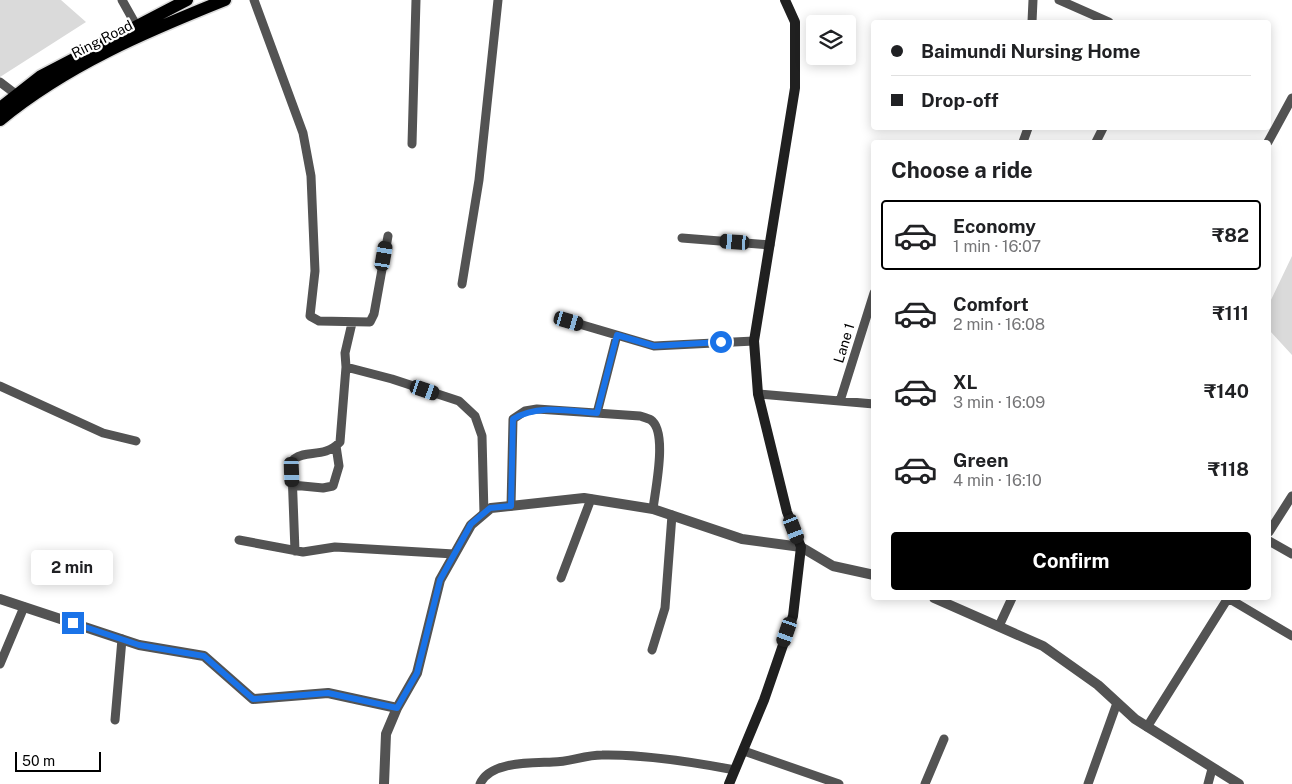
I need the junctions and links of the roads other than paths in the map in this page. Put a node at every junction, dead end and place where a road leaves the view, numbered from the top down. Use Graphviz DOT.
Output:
graph roads {
  1 [pos="122,0"];
  2 [pos="187,0"];
  3 [pos="225,0"];
  4 [pos="254,0"];
  5 [pos="416,0"];
  6 [pos="498,0"];
  7 [pos="787,0"];
  8 [pos="1033,0"];
  9 [pos="1059,0"];
  10 [pos="1032,20"];
  11 [pos="1104,20"];
  12 [pos="136,26"];
  13 [pos="0,82"];
  14 [pos="17,95"];
  15 [pos="1292,98"];
  16 [pos="0,108"];
  17 [pos="0,120"];
  18 [pos="1269,140"];
  19 [pos="412,144"];
  20 [pos="388,236"];
  21 [pos="682,238"];
  22 [pos="770,245"];
  23 [pos="462,284"];
  24 [pos="871,303"];
  25 [pos="569,321"];
  26 [pos="352,323"];
  27 [pos="617,335"];
  28 [pos="754,341"];
  29 [pos="346,366"];
  30 [pos="0,386"];
  31 [pos="758,394"];
  32 [pos="840,401"];
  33 [pos="871,404"];
  34 [pos="597,413"];
  35 [pos="136,441"];
  36 [pos="336,446"];
  37 [pos="292,485"];
  38 [pos="1292,496"];
  39 [pos="591,499"];
  40 [pos="511,506"];
  41 [pos="653,509"];
  42 [pos="484,514"];
  43 [pos="672,515"];
  44 [pos="1271,529"];
  45 [pos="239,540"];
  46 [pos="1271,542"];
  47 [pos="801,547"];
  48 [pos="295,551"];
  49 [pos="454,554"];
  50 [pos="1292,554"];
  51 [pos="871,574"];
  52 [pos="561,578"];
  53 [pos="0,599"];
  54 [pos="939,600"];
  55 [pos="1011,600"];
  56 [pos="1227,600"];
  57 [pos="1231,600"];
  58 [pos="24,607"];
  59 [pos="999,626"];
  60 [pos="1292,636"];
  61 [pos="122,639"];
  62 [pos="652,650"];
  63 [pos="0,664"];
  64 [pos="1117,703"];
  65 [pos="397,708"];
  66 [pos="115,720"];
  67 [pos="1146,727"];
  68 [pos="944,739"];
  69 [pos="744,751"];
  70 [pos="1212,769"];
  71 [pos="735,770"];
  72 [pos="384,784"];
  73 [pos="480,784"];
  74 [pos="729,784"];
  75 [pos="839,784"];
  76 [pos="926,784"];
  77 [pos="1088,784"];
  78 [pos="1208,784"];
  79 [pos="1239,784"];
  1 -- 12 [label="street"];
  2 -- 12 [label="main road, Ring Road"];
  3 -- 17 [label="main road, Ring Road"];
  4 -- 26 [label="street"];
  5 -- 19 [label="street"];
  6 -- 23 [label="street"];
  7 -- 22 [label="main road"];
  8 -- 10 [label="street"];
  9 -- 11 [label="street"];
  12 -- 14 [label="main road, Ring Road"];
  13 -- 14 [label="street"];
  14 -- 16 [label="main road, Ring Road"];
  15 -- 18 [label="street"];
  20 -- 26 [label="street"];
  21 -- 22 [label="street"];
  22 -- 28 [label="main road"];
  24 -- 32 [label="street, Lane 1"];
  25 -- 27 [label="street"];
  26 -- 29 [label="street"];
  27 -- 28 [label="street"];
  27 -- 34 [label="street"];
  28 -- 31 [label="main road"];
  29 -- 36 [label="street"];
  29 -- 42 [label="street"];
  30 -- 35 [label="street"];
  31 -- 32 [label="street"];
  31 -- 47 [label="main road"];
  32 -- 33 [label="street"];
  34 -- 40 [label="street"];
  34 -- 41 [label="street"];
  36 -- 37 [label="street"];
  36 -- 37 [label="street"];
  37 -- 48 [label="street"];
  38 -- 44 [label="street"];
  39 -- 40 [label="street"];
  39 -- 41 [label="street"];
  39 -- 52 [label="street"];
  40 -- 42 [label="street"];
  41 -- 43 [label="street"];
  42 -- 49 [label="street"];
  43 -- 47 [label="street"];
  43 -- 62 [label="street"];
  45 -- 48 [label="street"];
  46 -- 50 [label="street"];
  47 -- 51 [label="street"];
  47 -- 69 [label="main road"];
  48 -- 49 [label="street"];
  49 -- 65 [label="street"];
  53 -- 58 [label="street"];
  54 -- 59 [label="street"];
  55 -- 59 [label="street"];
  56 -- 67 [label="street"];
  57 -- 60 [label="street"];
  58 -- 61 [label="street"];
  58 -- 63 [label="street"];
  59 -- 64 [label="street"];
  61 -- 65 [label="street"];
  61 -- 66 [label="street"];
  64 -- 67 [label="street"];
  64 -- 77 [label="street"];
  65 -- 72 [label="street"];
  67 -- 70 [label="street"];
  68 -- 76 [label="street"];
  69 -- 71 [label="main road"];
  69 -- 75 [label="street"];
  70 -- 78 [label="street"];
  70 -- 79 [label="street"];
  71 -- 73 [label="street"];
  71 -- 74 [label="main road"];
}
